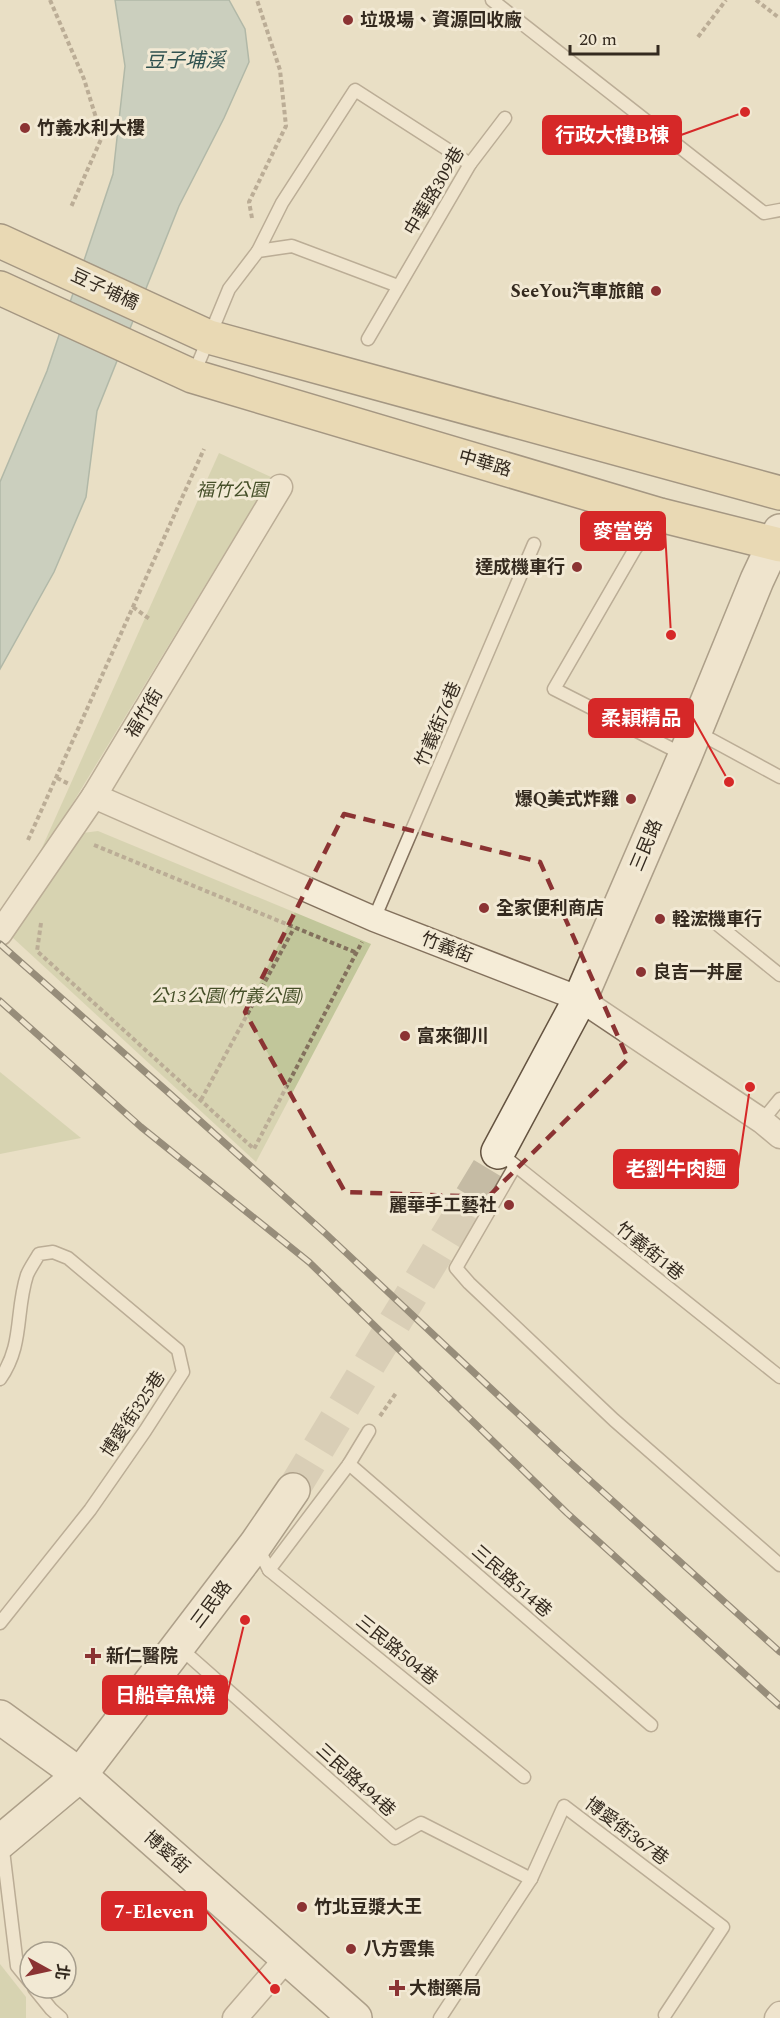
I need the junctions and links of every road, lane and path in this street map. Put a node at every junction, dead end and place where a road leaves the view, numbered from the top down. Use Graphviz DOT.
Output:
graph roads {
  1 [pos="50,0"];
  2 [pos="257,0"];
  3 [pos="492,0"];
  4 [pos="726,0"];
  5 [pos="756,0"];
  6 [pos="778,17"];
  7 [pos="698,37"];
  8 [pos="506,118"];
  9 [pos="470,164"];
  10 [pos="71,207"];
  11 [pos="780,210"];
  12 [pos="0,241"];
  13 [pos="258,251"];
  14 [pos="398,286"];
  15 [pos="0,288"];
  16 [pos="209,337"];
  17 [pos="368,339"];
  18 [pos="192,376"];
  19 [pos="204,449"];
  20 [pos="280,487"];
  21 [pos="780,493"];
  22 [pos="660,515"];
  23 [pos="778,540"];
  24 [pos="534,544"];
  25 [pos="133,607"];
  26 [pos="151,620"];
  27 [pos="690,743"];
  28 [pos="780,777"];
  29 [pos="94,796"];
  30 [pos="91,844"];
  31 [pos="24,849"];
  32 [pos="374,918"];
  33 [pos="41,921"];
  34 [pos="717,924"];
  35 [pos="294,928"];
  36 [pos="0,933"];
  37 [pos="780,975"];
  38 [pos="580,999"];
  39 [pos="780,1099"];
  40 [pos="201,1100"];
  41 [pos="771,1128"];
  42 [pos="507,1159"];
  43 [pos="780,1377"];
  44 [pos="0,1379"];
  45 [pos="369,1431"];
  46 [pos="349,1464"];
  47 [pos="293,1490"];
  48 [pos="263,1557"];
  49 [pos="780,1565"];
  50 [pos="0,1623"];
  51 [pos="178,1646"];
  52 [pos="0,1717"];
  53 [pos="651,1725"];
  54 [pos="80,1775"];
  55 [pos="524,1777"];
  56 [pos="1,1841"];
  57 [pos="531,1879"];
  58 [pos="288,1957"];
  59 [pos="18,1967"];
  60 [pos="44,2000"];
  61 [pos="780,2014"];
  62 [pos="665,2015"];
  63 [pos="61,2018"];
  64 [pos="235,2018"];
  65 [pos="355,2018"];
  66 [pos="440,2018"];
  67 [pos="777,2018"];
  1 -- 10 [label="path"];
  2 -- 13 [label="path"];
  3 -- 11 [label="lane"];
  4 -- 7 [label="path"];
  5 -- 6 [label="path"];
  8 -- 9 [label="lane, 中華路309巷"];
  9 -- 13 [label="lane"];
  9 -- 14 [label="lane, 中華路309巷"];
  12 -- 16 [label="main road, 豆子埔橋"];
  13 -- 14 [label="lane"];
  13 -- 16 [label="lane"];
  14 -- 17 [label="lane, 中華路309巷"];
  15 -- 18 [label="main road"];
  16 -- 18 [label="lane"];
  16 -- 21 [label="main road"];
  18 -- 22 [label="main road, 中華路"];
  19 -- 25 [label="path"];
  20 -- 29 [label="street, 福竹街"];
  22 -- 23 [label="main road, 中華路"];
  22 -- 27 [label="lane"];
  23 -- 27 [label="street, 三民路"];
  24 -- 32 [label="lane, 竹義街76巷"];
  25 -- 26 [label="path"];
  25 -- 31 [label="path"];
  27 -- 28 [label="lane"];
  27 -- 38 [label="street, 三民路"];
  29 -- 32 [label="street, 竹義街"];
  29 -- 36 [label="street, 福竹街"];
  30 -- 35 [label="path"];
  32 -- 38 [label="street, 竹義街"];
  33 -- 40 [label="path"];
  34 -- 37 [label="lane"];
  35 -- 40 [label="path"];
  35 -- 40 [label="path"];
  38 -- 41 [label="street, 竹義街"];
  38 -- 42 [label="street, 三民路"];
  39 -- 41 [label="lane"];
  42 -- 43 [label="lane, 竹義街1巷"];
  42 -- 49 [label="lane"];
  44 -- 50 [label="lane, 博愛街325巷"];
  45 -- 46 [label="lane"];
  46 -- 48 [label="lane"];
  46 -- 53 [label="lane, 三民路514巷"];
  47 -- 48 [label="street, 三民路"];
  48 -- 51 [label="street, 三民路"];
  48 -- 55 [label="lane, 三民路504巷"];
  51 -- 54 [label="street, 三民路"];
  51 -- 57 [label="lane, 三民路494巷"];
  52 -- 54 [label="street, 博愛街"];
  54 -- 56 [label="street, 三民路"];
  54 -- 58 [label="street, 博愛街"];
  56 -- 59 [label="lane"];
  57 -- 62 [label="lane, 博愛街367巷"];
  57 -- 66 [label="lane, 博愛街367巷"];
  58 -- 64 [label="street"];
  58 -- 65 [label="street, 博愛街"];
  60 -- 63 [label="lane"];
  61 -- 67 [label="street"];
}
